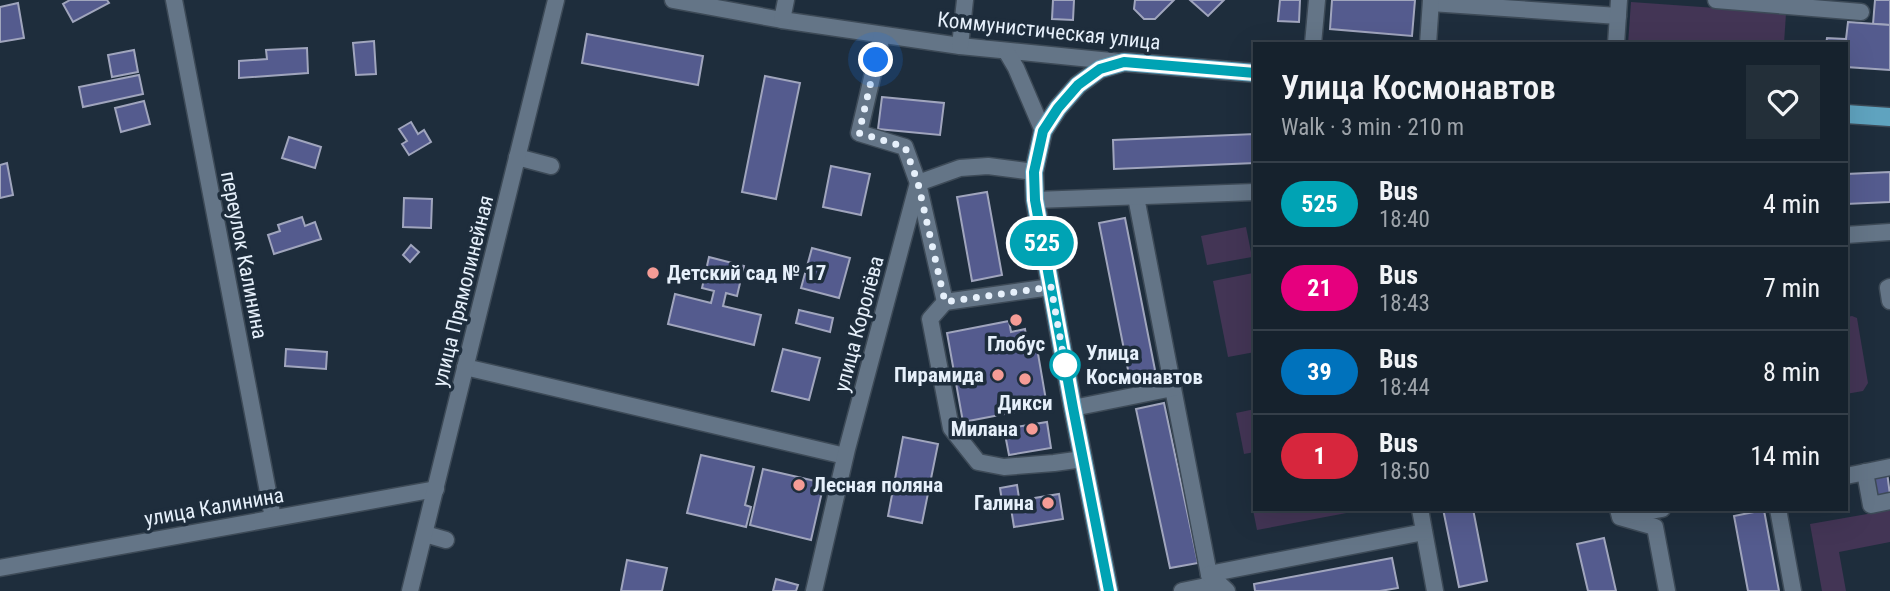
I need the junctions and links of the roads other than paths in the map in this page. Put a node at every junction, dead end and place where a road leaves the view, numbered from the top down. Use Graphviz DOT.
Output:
graph roads {
  1 [pos="174,0"];
  2 [pos="556,0"];
  3 [pos="673,0"];
  4 [pos="786,0"];
  5 [pos="965,0"];
  6 [pos="1317,0"];
  7 [pos="1716,0"];
  8 [pos="1431,1"];
  9 [pos="1619,8"];
  10 [pos="1861,12"];
  11 [pos="782,20"];
  12 [pos="882,35"];
  13 [pos="1313,42"];
  14 [pos="1428,42"];
  15 [pos="1616,42"];
  16 [pos="960,46"];
  17 [pos="1006,51"];
  18 [pos="1124,62"];
  19 [pos="1253,72"];
  20 [pos="1848,114"];
  21 [pos="1890,117"];
  22 [pos="1043,131"];
  23 [pos="517,157"];
  24 [pos="551,166"];
  25 [pos="1034,172"];
  26 [pos="918,183"];
  27 [pos="1253,192"];
  28 [pos="1136,197"];
  29 [pos="1035,200"];
  30 [pos="1890,232"];
  31 [pos="1848,235"];
  32 [pos="1051,287"];
  33 [pos="1890,287"];
  34 [pos="1890,301"];
  35 [pos="945,302"];
  36 [pos="465,368"];
  37 [pos="1173,388"];
  38 [pos="1073,408"];
  39 [pos="845,456"];
  40 [pos="1083,459"];
  41 [pos="1890,467"];
  42 [pos="1865,472"];
  43 [pos="1848,476"];
  44 [pos="436,489"];
  45 [pos="1890,501"];
  46 [pos="1420,511"];
  47 [pos="1640,511"];
  48 [pos="1778,511"];
  49 [pos="1619,513"];
  50 [pos="273,518"];
  51 [pos="1424,532"];
  52 [pos="425,534"];
  53 [pos="446,540"];
  54 [pos="0,568"];
  55 [pos="1209,574"];
  56 [pos="410,591"];
  57 [pos="814,591"];
  58 [pos="1109,591"];
  59 [pos="1182,591"];
  60 [pos="1227,591"];
  61 [pos="1435,591"];
  62 [pos="1667,591"];
  63 [pos="1793,591"];
  1 -- 50 [label="street, переулок Калинина"];
  2 -- 23 [label="street, улица Прямолинейная"];
  3 -- 11 [label="street, Коммунистическая улица"];
  4 -- 11 [label="street"];
  5 -- 16 [label="street"];
  6 -- 13 [label="street"];
  7 -- 10 [label="street"];
  8 -- 9 [label="street"];
  8 -- 14 [label="street"];
  9 -- 15 [label="street"];
  11 -- 12 [label="street, Коммунистическая улица"];
  12 -- 16 [label="street, Коммунистическая улица"];
  12 -- 26 [label="street"];
  16 -- 17 [label="street, Коммунистическая улица"];
  17 -- 18 [label="street, Коммунистическая улица"];
  17 -- 22 [label="street"];
  18 -- 19 [label="main road, Коммунистическая улица"];
  18 -- 22 [label="main road"];
  20 -- 21 [label="main road"];
  22 -- 25 [label="main road"];
  23 -- 24 [label="street"];
  23 -- 36 [label="street, улица Прямолинейная"];
  25 -- 26 [label="street"];
  25 -- 29 [label="main road"];
  26 -- 35 [label="street"];
  26 -- 39 [label="street, улица Королёва"];
  27 -- 28 [label="street"];
  28 -- 29 [label="street"];
  28 -- 37 [label="street"];
  29 -- 32 [label="main road"];
  30 -- 31 [label="street"];
  32 -- 35 [label="street"];
  32 -- 38 [label="main road"];
  33 -- 34 [label="street"];
  35 -- 40 [label="street"];
  36 -- 39 [label="street"];
  36 -- 44 [label="street, улица Прямолинейная"];
  37 -- 38 [label="street"];
  37 -- 55 [label="street"];
  38 -- 40 [label="main road"];
  39 -- 57 [label="street, улица Королёва"];
  40 -- 58 [label="main road"];
  41 -- 42 [label="street"];
  42 -- 43 [label="street"];
  42 -- 45 [label="street"];
  44 -- 50 [label="street, улица Калинина"];
  44 -- 52 [label="street, улица Прямолинейная"];
  46 -- 51 [label="street"];
  47 -- 49 [label="street"];
  48 -- 63 [label="street"];
  49 -- 62 [label="street"];
  50 -- 54 [label="street, улица Калинина"];
  51 -- 55 [label="street"];
  51 -- 61 [label="street"];
  52 -- 53 [label="street"];
  52 -- 56 [label="street, улица Прямолинейная"];
  55 -- 59 [label="street"];
  55 -- 60 [label="street"];
}
